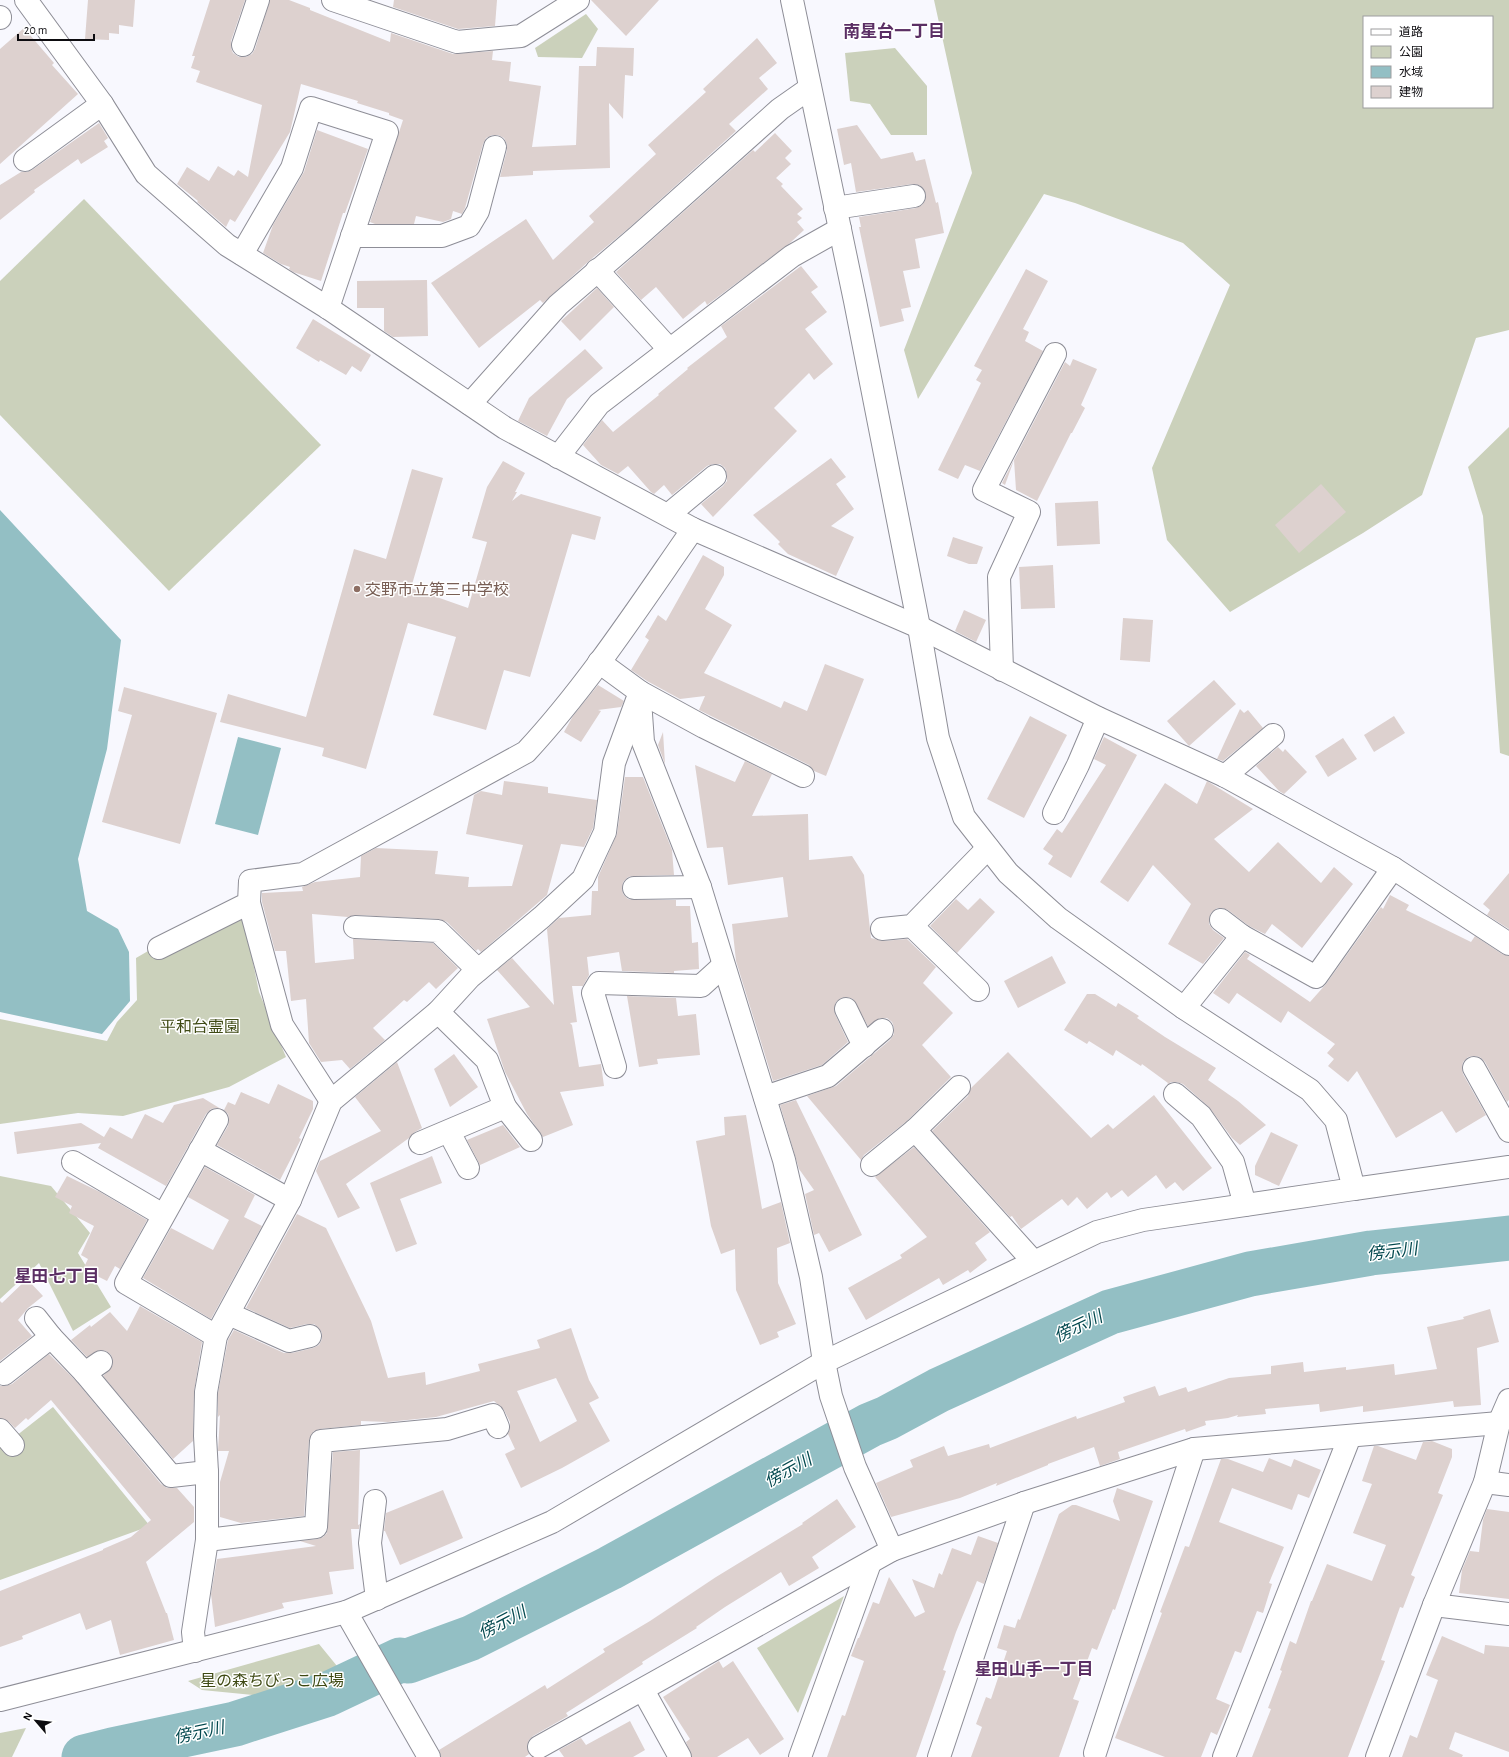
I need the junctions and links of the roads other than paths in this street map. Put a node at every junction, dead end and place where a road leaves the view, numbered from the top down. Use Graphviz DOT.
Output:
graph roads {
  1 [pos="26,0"];
  2 [pos="258,0"];
  3 [pos="333,0"];
  4 [pos="578,0"];
  5 [pos="792,0"];
  6 [pos="243,45"];
  7 [pos="810,88"];
  8 [pos="102,104"];
  9 [pos="495,147"];
  10 [pos="25,160"];
  11 [pos="914,196"];
  12 [pos="835,208"];
  13 [pos="840,230"];
  14 [pos="352,236"];
  15 [pos="242,254"];
  16 [pos="597,270"];
  17 [pos="328,308"];
  18 [pos="669,349"];
  19 [pos="1055,354"];
  20 [pos="470,404"];
  21 [pos="558,457"];
  22 [pos="715,476"];
  23 [pos="668,515"];
  24 [pos="692,529"];
  25 [pos="919,627"];
  26 [pos="599,662"];
  27 [pos="1002,670"];
  28 [pos="640,692"];
  29 [pos="1098,718"];
  30 [pos="1273,736"];
  31 [pos="803,776"];
  32 [pos="1225,776"];
  33 [pos="1054,813"];
  34 [pos="988,848"];
  35 [pos="1393,868"];
  36 [pos="700,886"];
  37 [pos="634,888"];
  38 [pos="249,903"];
  39 [pos="1221,920"];
  40 [pos="912,926"];
  41 [pos="354,927"];
  42 [pos="882,929"];
  43 [pos="1242,936"];
  44 [pos="1509,944"];
  45 [pos="159,948"];
  46 [pos="723,966"];
  47 [pos="478,970"];
  48 [pos="978,990"];
  49 [pos="1184,1008"];
  50 [pos="846,1009"];
  51 [pos="438,1012"];
  52 [pos="882,1030"];
  53 [pos="864,1046"];
  54 [pos="615,1067"];
  55 [pos="1474,1068"];
  56 [pos="959,1087"];
  57 [pos="1175,1094"];
  58 [pos="765,1097"];
  59 [pos="331,1101"];
  60 [pos="505,1107"];
  61 [pos="217,1120"];
  62 [pos="915,1130"];
  63 [pos="1509,1131"];
  64 [pos="449,1132"];
  65 [pos="531,1140"];
  66 [pos="420,1143"];
  67 [pos="200,1150"];
  68 [pos="73,1162"];
  69 [pos="872,1165"];
  70 [pos="1509,1167"];
  71 [pos="468,1168"];
  72 [pos="1354,1189"];
  73 [pos="290,1200"];
  74 [pos="1245,1205"];
  75 [pos="163,1215"];
  76 [pos="1034,1262"];
  77 [pos="229,1314"];
  78 [pos="36,1318"];
  79 [pos="216,1336"];
  80 [pos="310,1336"];
  81 [pos="51,1337"];
  82 [pos="824,1362"];
  83 [pos="4,1374"];
  84 [pos="1509,1400"];
  85 [pos="1498,1423"];
  86 [pos="498,1427"];
  87 [pos="1350,1436"];
  88 [pos="1194,1449"];
  89 [pos="207,1472"];
  90 [pos="1485,1482"];
  91 [pos="1509,1485"];
  92 [pos="375,1501"];
  93 [pos="1024,1504"];
  94 [pos="207,1540"];
  95 [pos="892,1550"];
  96 [pos="870,1563"];
  97 [pos="377,1599"];
  98 [pos="1434,1605"];
  99 [pos="346,1612"];
  100 [pos="1509,1614"];
  101 [pos="195,1651"];
  102 [pos="644,1690"];
  103 [pos="0,1700"];
  104 [pos="539,1748"];
  105 [pos="1098,1756"];
  106 [pos="429,1757"];
  107 [pos="680,1757"];
  108 [pos="800,1757"];
  109 [pos="939,1757"];
  110 [pos="1224,1757"];
  111 [pos="1377,1757"];
  1 -- 8 [label="street"];
  2 -- 6 [label="street"];
  3 -- 4 [label="street"];
  5 -- 7 [label="street"];
  7 -- 12 [label="street"];
  7 -- 16 [label="street"];
  8 -- 10 [label="street"];
  8 -- 15 [label="street"];
  9 -- 14 [label="street"];
  11 -- 12 [label="street"];
  12 -- 13 [label="street"];
  13 -- 18 [label="street"];
  13 -- 25 [label="street"];
  14 -- 15 [label="street"];
  14 -- 17 [label="street"];
  15 -- 17 [label="street"];
  16 -- 18 [label="street"];
  16 -- 20 [label="street"];
  17 -- 20 [label="street"];
  18 -- 21 [label="street"];
  19 -- 27 [label="street"];
  20 -- 21 [label="street"];
  21 -- 23 [label="street"];
  22 -- 23 [label="street"];
  23 -- 24 [label="street"];
  24 -- 25 [label="street"];
  24 -- 26 [label="street"];
  25 -- 27 [label="street"];
  25 -- 34 [label="street"];
  26 -- 28 [label="street"];
  26 -- 38 [label="street"];
  27 -- 29 [label="street"];
  28 -- 31 [label="street"];
  28 -- 36 [label="street"];
  28 -- 47 [label="street"];
  29 -- 32 [label="street"];
  29 -- 33 [label="street"];
  30 -- 32 [label="street"];
  32 -- 35 [label="street"];
  34 -- 40 [label="street"];
  34 -- 49 [label="street"];
  35 -- 43 [label="street"];
  35 -- 44 [label="street"];
  36 -- 37 [label="street"];
  36 -- 46 [label="street"];
  38 -- 45 [label="street"];
  38 -- 59 [label="street"];
  39 -- 43 [label="street"];
  40 -- 42 [label="street"];
  40 -- 48 [label="street"];
  41 -- 47 [label="street"];
  43 -- 49 [label="street"];
  46 -- 54 [label="street"];
  46 -- 58 [label="street"];
  47 -- 51 [label="street"];
  49 -- 72 [label="street"];
  50 -- 53 [label="street"];
  51 -- 59 [label="street"];
  51 -- 60 [label="street"];
  52 -- 53 [label="street"];
  53 -- 58 [label="street"];
  55 -- 63 [label="street"];
  56 -- 62 [label="street"];
  57 -- 74 [label="street"];
  58 -- 82 [label="street"];
  59 -- 73 [label="street"];
  60 -- 64 [label="street"];
  60 -- 65 [label="street"];
  61 -- 67 [label="street"];
  62 -- 69 [label="street"];
  62 -- 76 [label="street"];
  64 -- 66 [label="street"];
  64 -- 71 [label="street"];
  67 -- 73 [label="street"];
  67 -- 75 [label="street"];
  68 -- 75 [label="street"];
  70 -- 72 [label="street"];
  72 -- 74 [label="street"];
  73 -- 77 [label="street"];
  74 -- 76 [label="street"];
  75 -- 79 [label="street"];
  76 -- 82 [label="street"];
  77 -- 79 [label="street"];
  77 -- 80 [label="street"];
  78 -- 81 [label="street"];
  79 -- 89 [label="street"];
  81 -- 83 [label="street"];
  81 -- 89 [label="street"];
  82 -- 95 [label="street"];
  82 -- 97 [label="street"];
  84 -- 85 [label="street"];
  85 -- 87 [label="street"];
  85 -- 90 [label="street"];
  86 -- 94 [label="street"];
  87 -- 88 [label="street"];
  87 -- 110 [label="street"];
  88 -- 93 [label="street"];
  88 -- 105 [label="street"];
  89 -- 94 [label="street"];
  90 -- 91 [label="street"];
  90 -- 98 [label="street"];
  92 -- 97 [label="street"];
  93 -- 95 [label="street"];
  93 -- 109 [label="street"];
  94 -- 101 [label="street"];
  95 -- 96 [label="street"];
  96 -- 102 [label="street"];
  96 -- 108 [label="street"];
  97 -- 99 [label="street"];
  98 -- 100 [label="street"];
  98 -- 111 [label="street"];
  99 -- 101 [label="street"];
  99 -- 106 [label="street"];
  101 -- 103 [label="street"];
  102 -- 104 [label="street"];
  102 -- 107 [label="street"];
}
